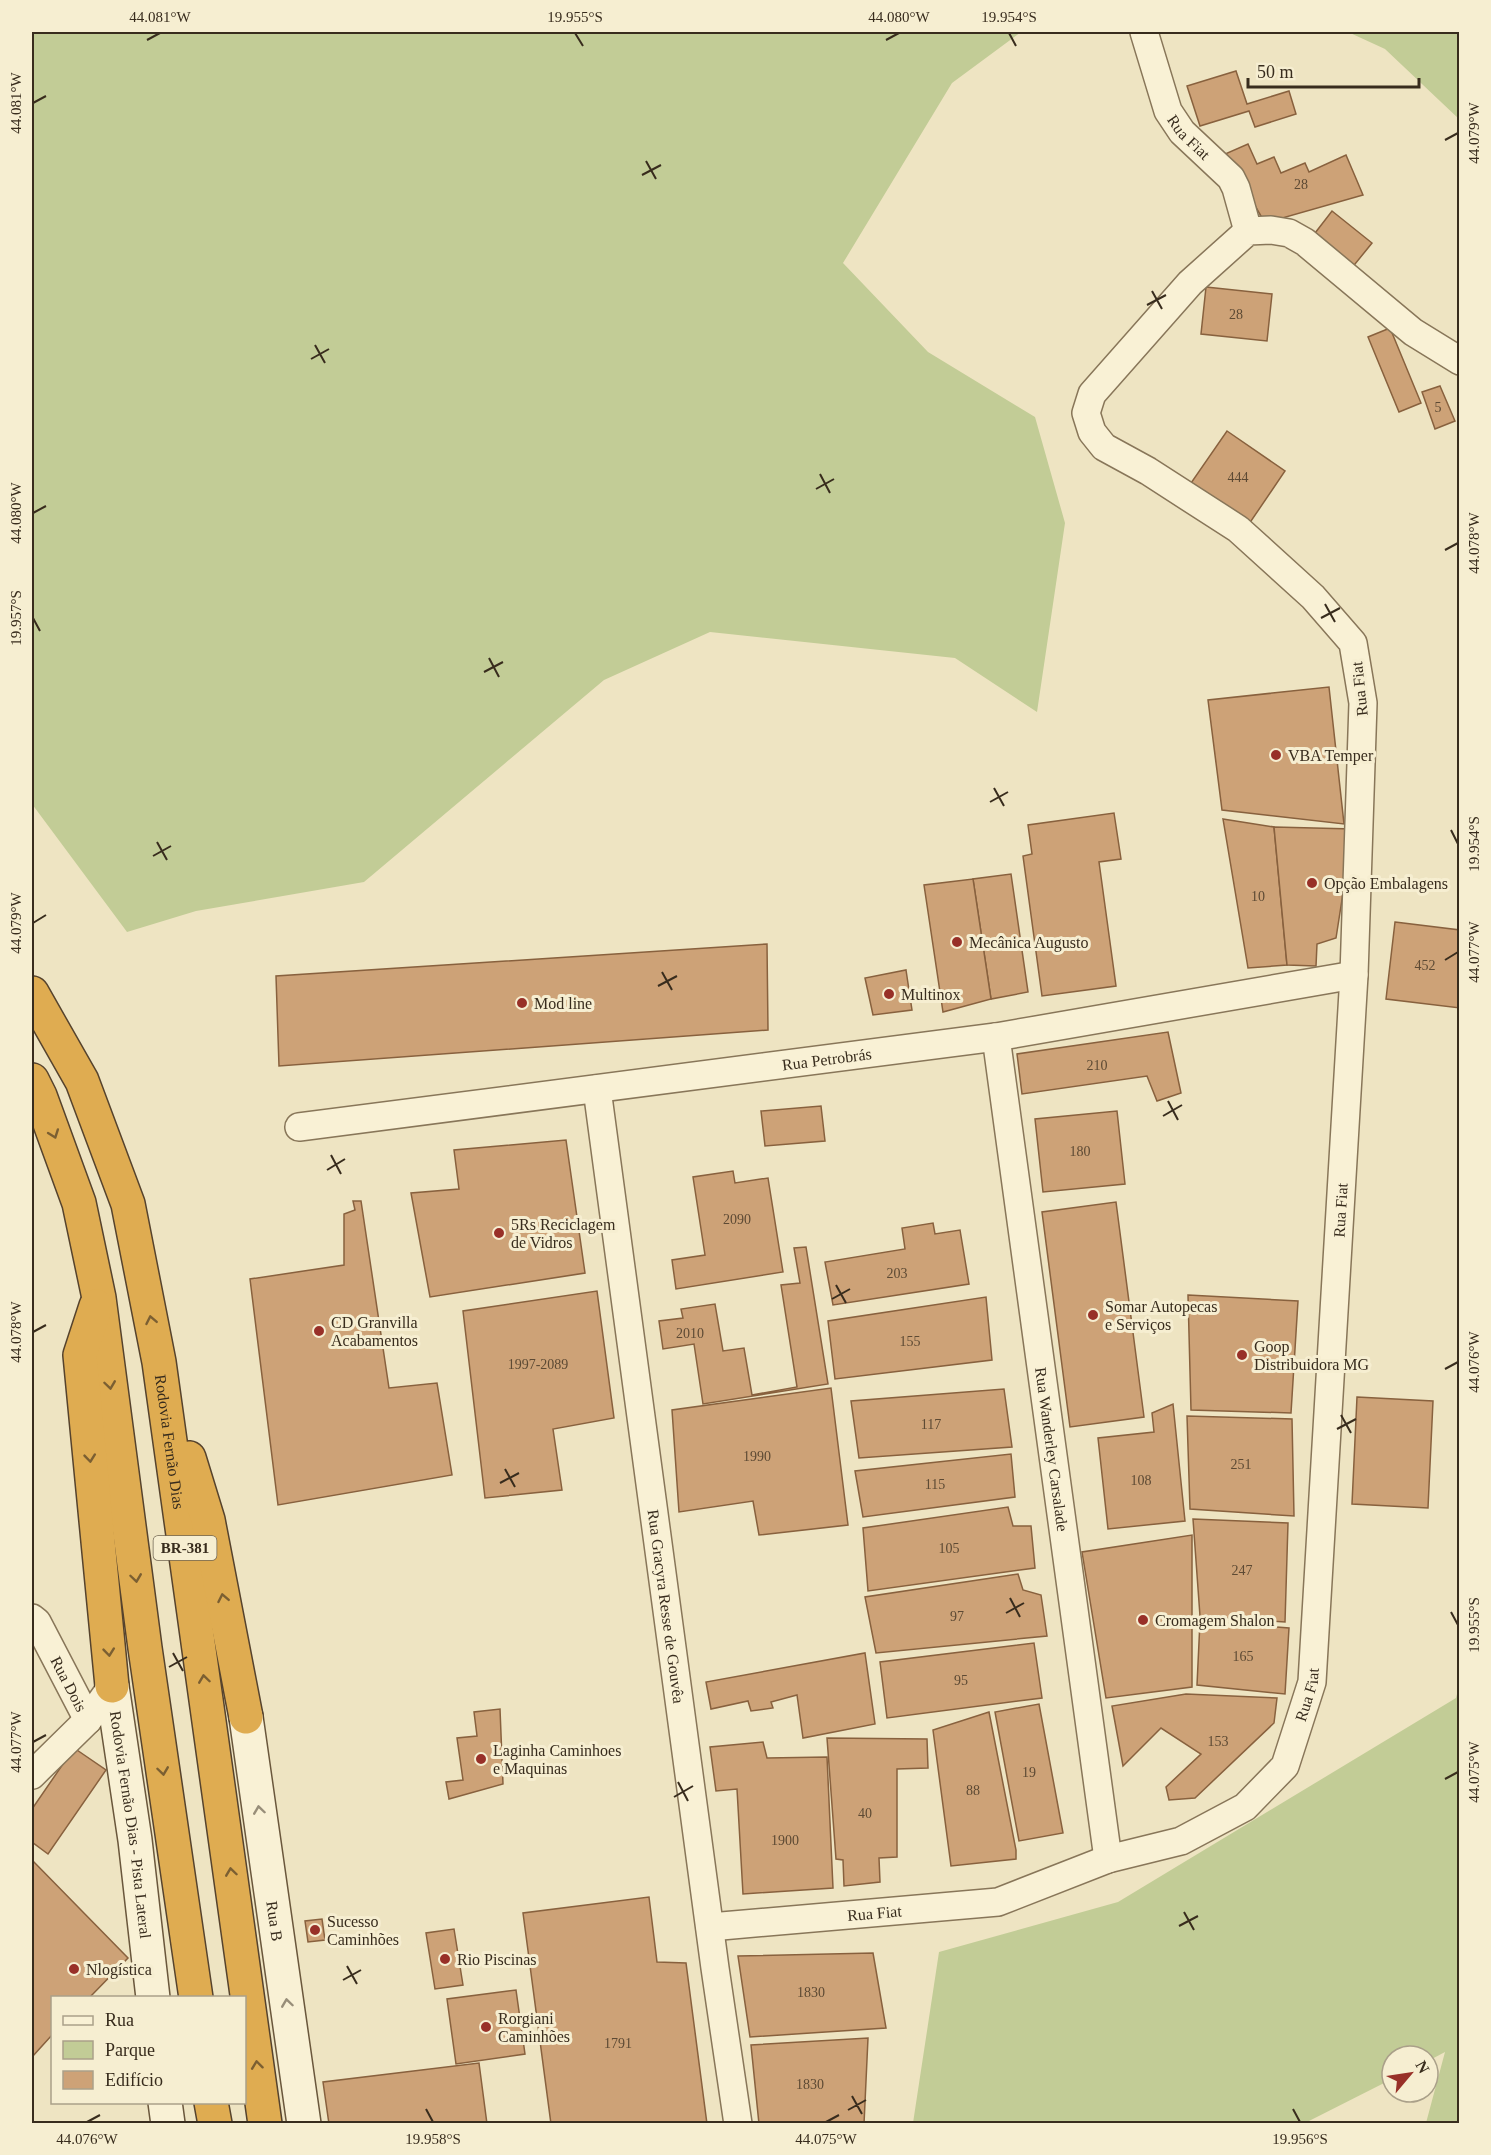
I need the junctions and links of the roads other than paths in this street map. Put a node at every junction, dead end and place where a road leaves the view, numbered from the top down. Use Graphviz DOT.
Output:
graph roads {
  1 [pos="1144,32"];
  2 [pos="1248,231"];
  3 [pos="1460,361"];
  4 [pos="1354,975"];
  5 [pos="32,993"];
  6 [pos="996,1037"];
  7 [pos="32,1080"];
  8 [pos="597,1089"];
  9 [pos="299,1127"];
  10 [pos="99,1298"];
  11 [pos="159,1362"];
  12 [pos="32,1618"];
  13 [pos="112,1686"];
  14 [pos="246,1717"];
  15 [pos="88,1720"];
  16 [pos="32,1775"];
  17 [pos="1108,1859"];
  18 [pos="710,1927"];
  19 [pos="153,1996"];
  20 [pos="196,1996"];
  21 [pos="165,2104"];
  22 [pos="211,2104"];
  23 [pos="168,2124"];
  24 [pos="215,2124"];
  25 [pos="265,2124"];
  26 [pos="304,2124"];
  27 [pos="738,2124"];
  1 -- 2 [label="street, Rua Fiat"];
  2 -- 3 [label="street"];
  2 -- 4 [label="street, Rua Fiat"];
  4 -- 6 [label="street, Rua Petrobrás"];
  4 -- 17 [label="street, Rua Fiat"];
  11 -- 5 [label="highway, Rodovia Fernão Dias / BR-381, one-way"];
  6 -- 8 [label="street, Rua Petrobrás"];
  6 -- 17 [label="street, Rua Wanderley Carsalade"];
  7 -- 10 [label="highway, BR-381, one-way"];
  8 -- 9 [label="street, Rua Petrobrás"];
  8 -- 18 [label="street, Rua Gracyra Resse de Gouvêa"];
  10 -- 13 [label="highway, one-way"];
  10 -- 20 [label="highway, BR-381, one-way"];
  14 -- 11 [label="highway, one-way"];
  25 -- 11 [label="highway, Rodovia Fernão Dias / BR-381, one-way"];
  12 -- 15 [label="street, Rua Dois"];
  13 -- 15 [label="street"];
  13 -- 19 [label="street, Rodovia Fernão Dias - Pista Lateral"];
  26 -- 14 [label="street, Rua B, one-way"];
  15 -- 16 [label="street"];
  17 -- 18 [label="street, Rua Fiat"];
  18 -- 27 [label="street, Rua Gracyra Resse de Gouvêa"];
  21 -- 23 [label="street"];
  22 -- 24 [label="highway"];
}
